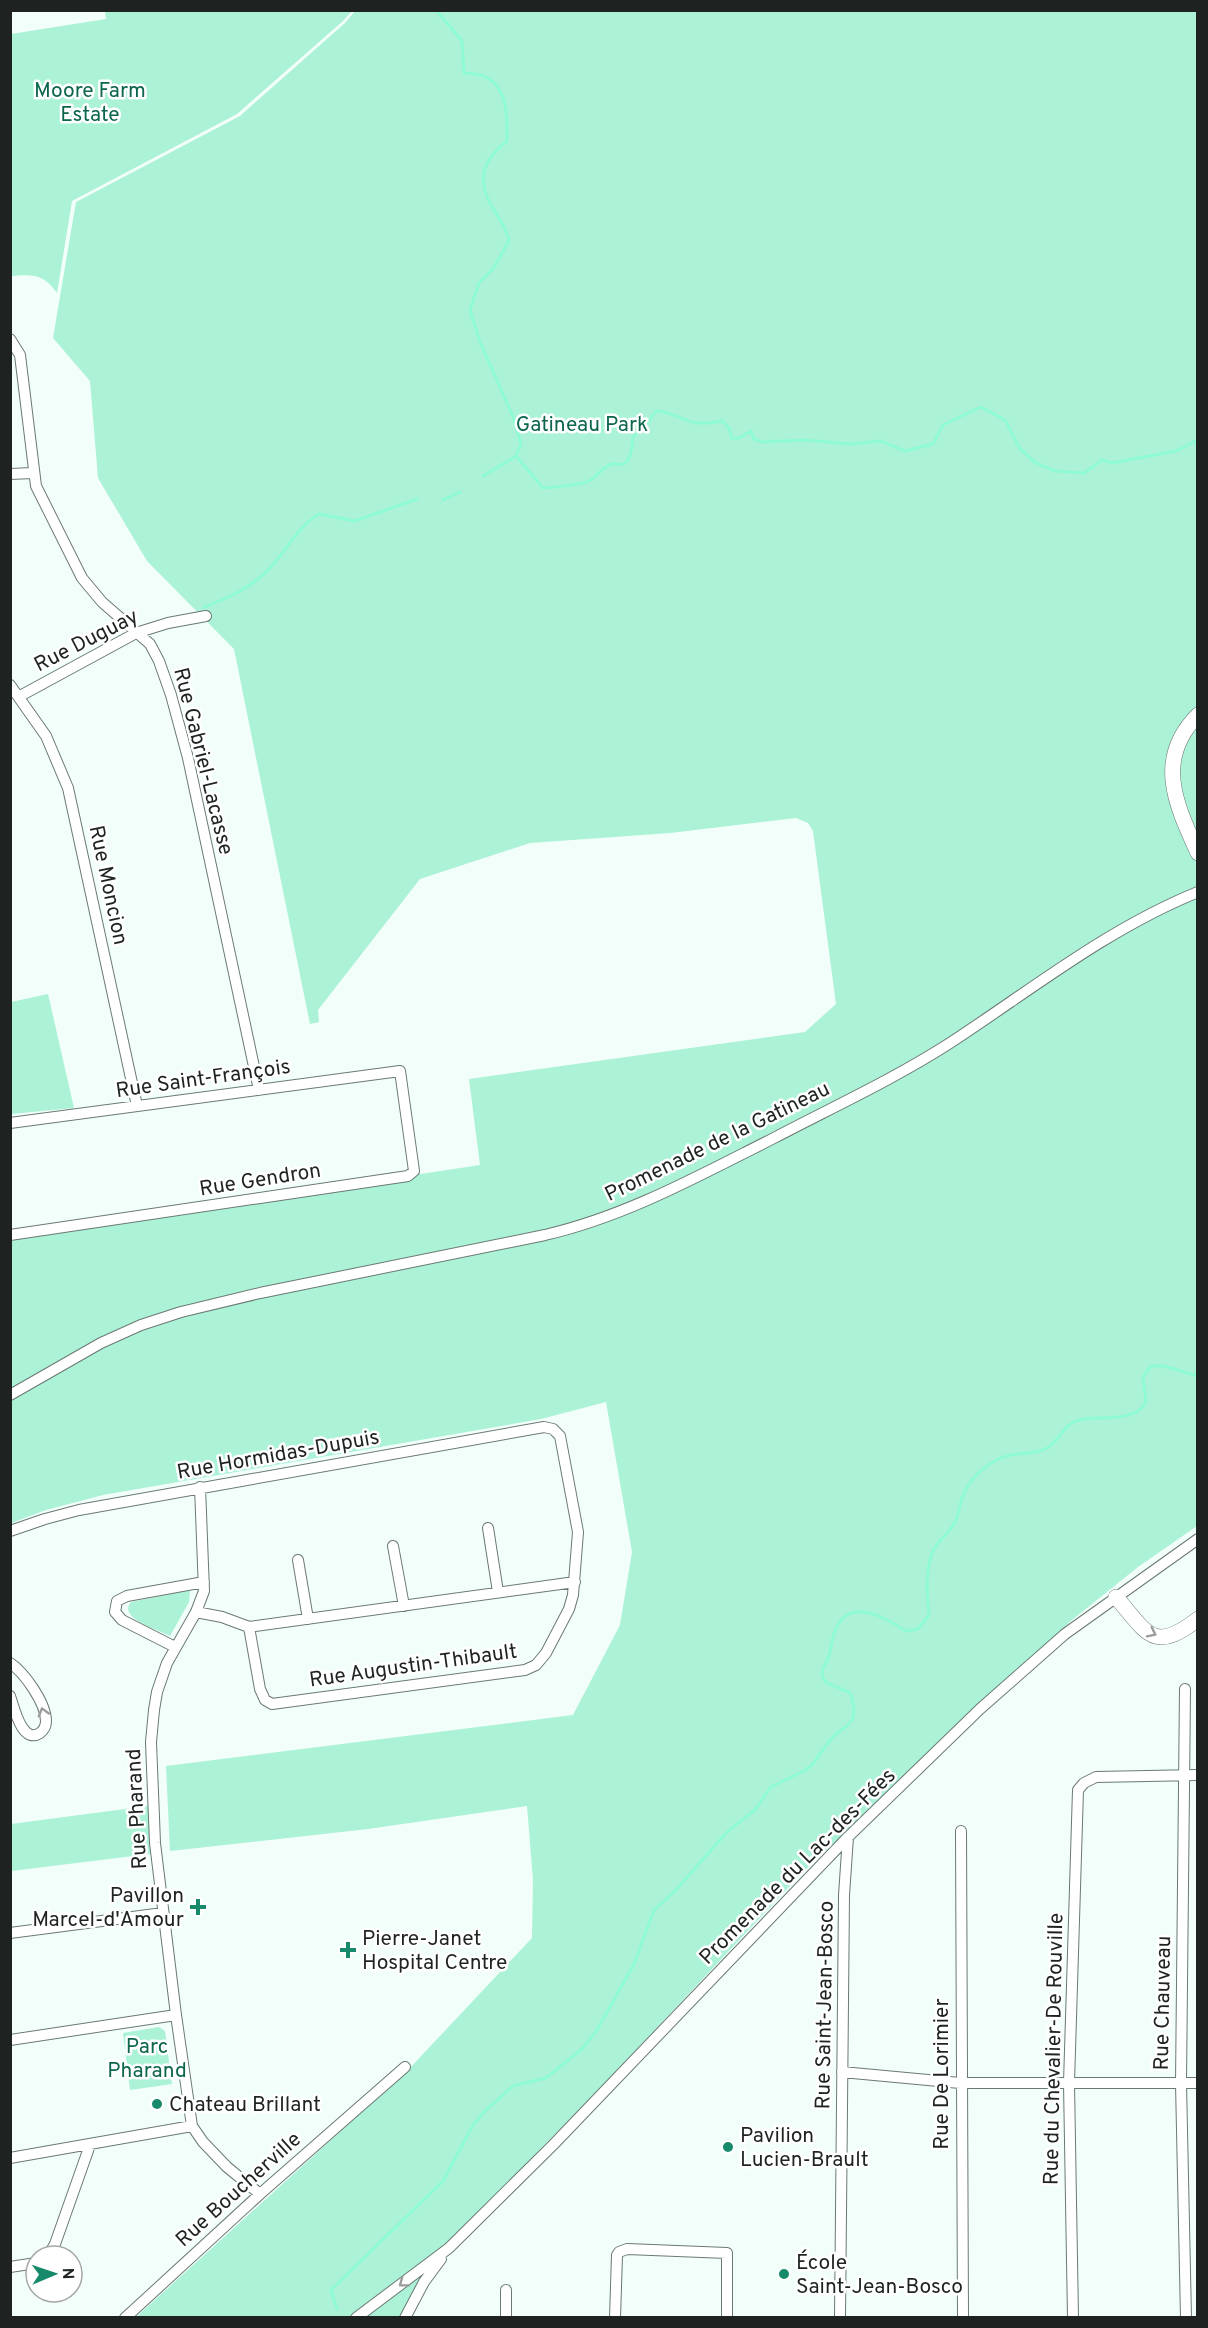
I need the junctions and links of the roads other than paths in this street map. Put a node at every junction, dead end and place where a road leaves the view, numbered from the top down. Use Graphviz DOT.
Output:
graph roads {
  1 [pos="10,339"];
  2 [pos="33,473"];
  3 [pos="10,474"];
  4 [pos="206,616"];
  5 [pos="136,633"];
  6 [pos="10,685"];
  7 [pos="20,696"];
  8 [pos="1197,715"];
  9 [pos="1197,729"];
  10 [pos="1197,831"];
  11 [pos="1197,853"];
  12 [pos="1197,892"];
  13 [pos="400,1071"];
  14 [pos="259,1090"];
  15 [pos="137,1106"];
  16 [pos="10,1123"];
  17 [pos="10,1235"];
  18 [pos="10,1395"];
  19 [pos="553,1429"];
  20 [pos="200,1487"];
  21 [pos="488,1528"];
  22 [pos="10,1531"];
  23 [pos="1197,1539"];
  24 [pos="393,1546"];
  25 [pos="298,1560"];
  26 [pos="204,1582"];
  27 [pos="574,1582"];
  28 [pos="498,1592"];
  29 [pos="1116,1597"];
  30 [pos="404,1606"];
  31 [pos="195,1612"];
  32 [pos="308,1619"];
  33 [pos="1197,1619"];
  34 [pos="249,1627"];
  35 [pos="175,1647"];
  36 [pos="10,1663"];
  37 [pos="1185,1689"];
  38 [pos="10,1695"];
  39 [pos="1184,1774"];
  40 [pos="1197,1775"];
  41 [pos="961,1831"];
  42 [pos="848,1838"];
  43 [pos="163,1913"];
  44 [pos="10,1933"];
  45 [pos="176,2015"];
  46 [pos="10,2040"];
  47 [pos="405,2067"];
  48 [pos="842,2072"];
  49 [pos="960,2083"];
  50 [pos="1181,2083"];
  51 [pos="1197,2083"];
  52 [pos="1069,2084"];
  53 [pos="192,2126"];
  54 [pos="90,2145"];
  55 [pos="10,2158"];
  56 [pos="260,2194"];
  57 [pos="55,2244"];
  58 [pos="449,2248"];
  59 [pos="506,2290"];
  60 [pos="124,2318"];
  61 [pos="356,2318"];
  62 [pos="405,2318"];
  63 [pos="506,2318"];
  64 [pos="615,2318"];
  65 [pos="728,2318"];
  66 [pos="840,2318"];
  67 [pos="963,2318"];
  68 [pos="1072,2318"];
  69 [pos="1186,2318"];
  1 -- 2 [label="street, Rue Gabriel-Lacasse"];
  2 -- 3 [label="street"];
  2 -- 5 [label="street, Rue Gabriel-Lacasse"];
  4 -- 5 [label="street, Rue Duguay"];
  5 -- 7 [label="street, Rue Duguay"];
  5 -- 14 [label="street, Rue Gabriel-Lacasse"];
  6 -- 7 [label="street, Rue Moncion"];
  7 -- 15 [label="street, Rue Moncion"];
  8 -- 11 [label="highway"];
  9 -- 10 [label="highway"];
  12 -- 18 [label="street, Promenade de la Gatineau"];
  13 -- 14 [label="street, Rue Saint-François"];
  13 -- 17 [label="street, Rue Gendron"];
  14 -- 15 [label="street, Rue Saint-François"];
  15 -- 16 [label="street, Rue Saint-François"];
  19 -- 20 [label="street, Rue Hormidas-Dupuis"];
  19 -- 27 [label="street, Rue Augustin-Thibault"];
  20 -- 22 [label="street, Rue Hormidas-Dupuis"];
  20 -- 26 [label="street, Rue Pharand"];
  21 -- 28 [label="street"];
  23 -- 29 [label="street, Promenade du Lac-des-Fées"];
  24 -- 30 [label="street"];
  25 -- 32 [label="street"];
  26 -- 31 [label="street, Rue Pharand"];
  26 -- 35 [label="street"];
  27 -- 28 [label="street"];
  27 -- 34 [label="street, Rue Augustin-Thibault"];
  28 -- 30 [label="street"];
  29 -- 33 [label="highway, one-way"];
  29 -- 42 [label="street, Promenade du Lac-des-Fées"];
  30 -- 32 [label="street"];
  31 -- 34 [label="street"];
  31 -- 35 [label="street, Rue Pharand"];
  32 -- 34 [label="street"];
  35 -- 43 [label="street, Rue Pharand"];
  38 -- 36 [label="street, one-way"];
  37 -- 39 [label="street, Rue Chauveau"];
  39 -- 40 [label="street"];
  39 -- 50 [label="street, Rue Chauveau"];
  39 -- 52 [label="street, Rue du Chevalier-De Rouville"];
  41 -- 49 [label="street, Rue De Lorimier"];
  42 -- 48 [label="street, Rue Saint-Jean-Bosco"];
  42 -- 58 [label="street, Promenade du Lac-des-Fées"];
  43 -- 44 [label="street"];
  43 -- 45 [label="street, Rue Pharand"];
  45 -- 46 [label="street"];
  45 -- 53 [label="street, Rue Pharand"];
  47 -- 56 [label="street, Rue Boucherville"];
  48 -- 49 [label="street"];
  48 -- 66 [label="street, Rue Saint-Jean-Bosco"];
  49 -- 52 [label="street"];
  49 -- 67 [label="street, Rue De Lorimier"];
  50 -- 51 [label="street"];
  50 -- 52 [label="street"];
  50 -- 69 [label="street, Rue Chauveau"];
  52 -- 68 [label="street, Rue du Chevalier-De Rouville"];
  53 -- 54 [label="street"];
  53 -- 56 [label="street, Rue Pharand"];
  54 -- 55 [label="street"];
  54 -- 57 [label="street"];
  56 -- 60 [label="street, Rue Boucherville"];
  58 -- 61 [label="street, Promenade du Lac-des-Fées, one-way"];
  58 -- 62 [label="street, Promenade du Lac-des-Fées"];
  59 -- 63 [label="street"];
  64 -- 65 [label="street"];
}
